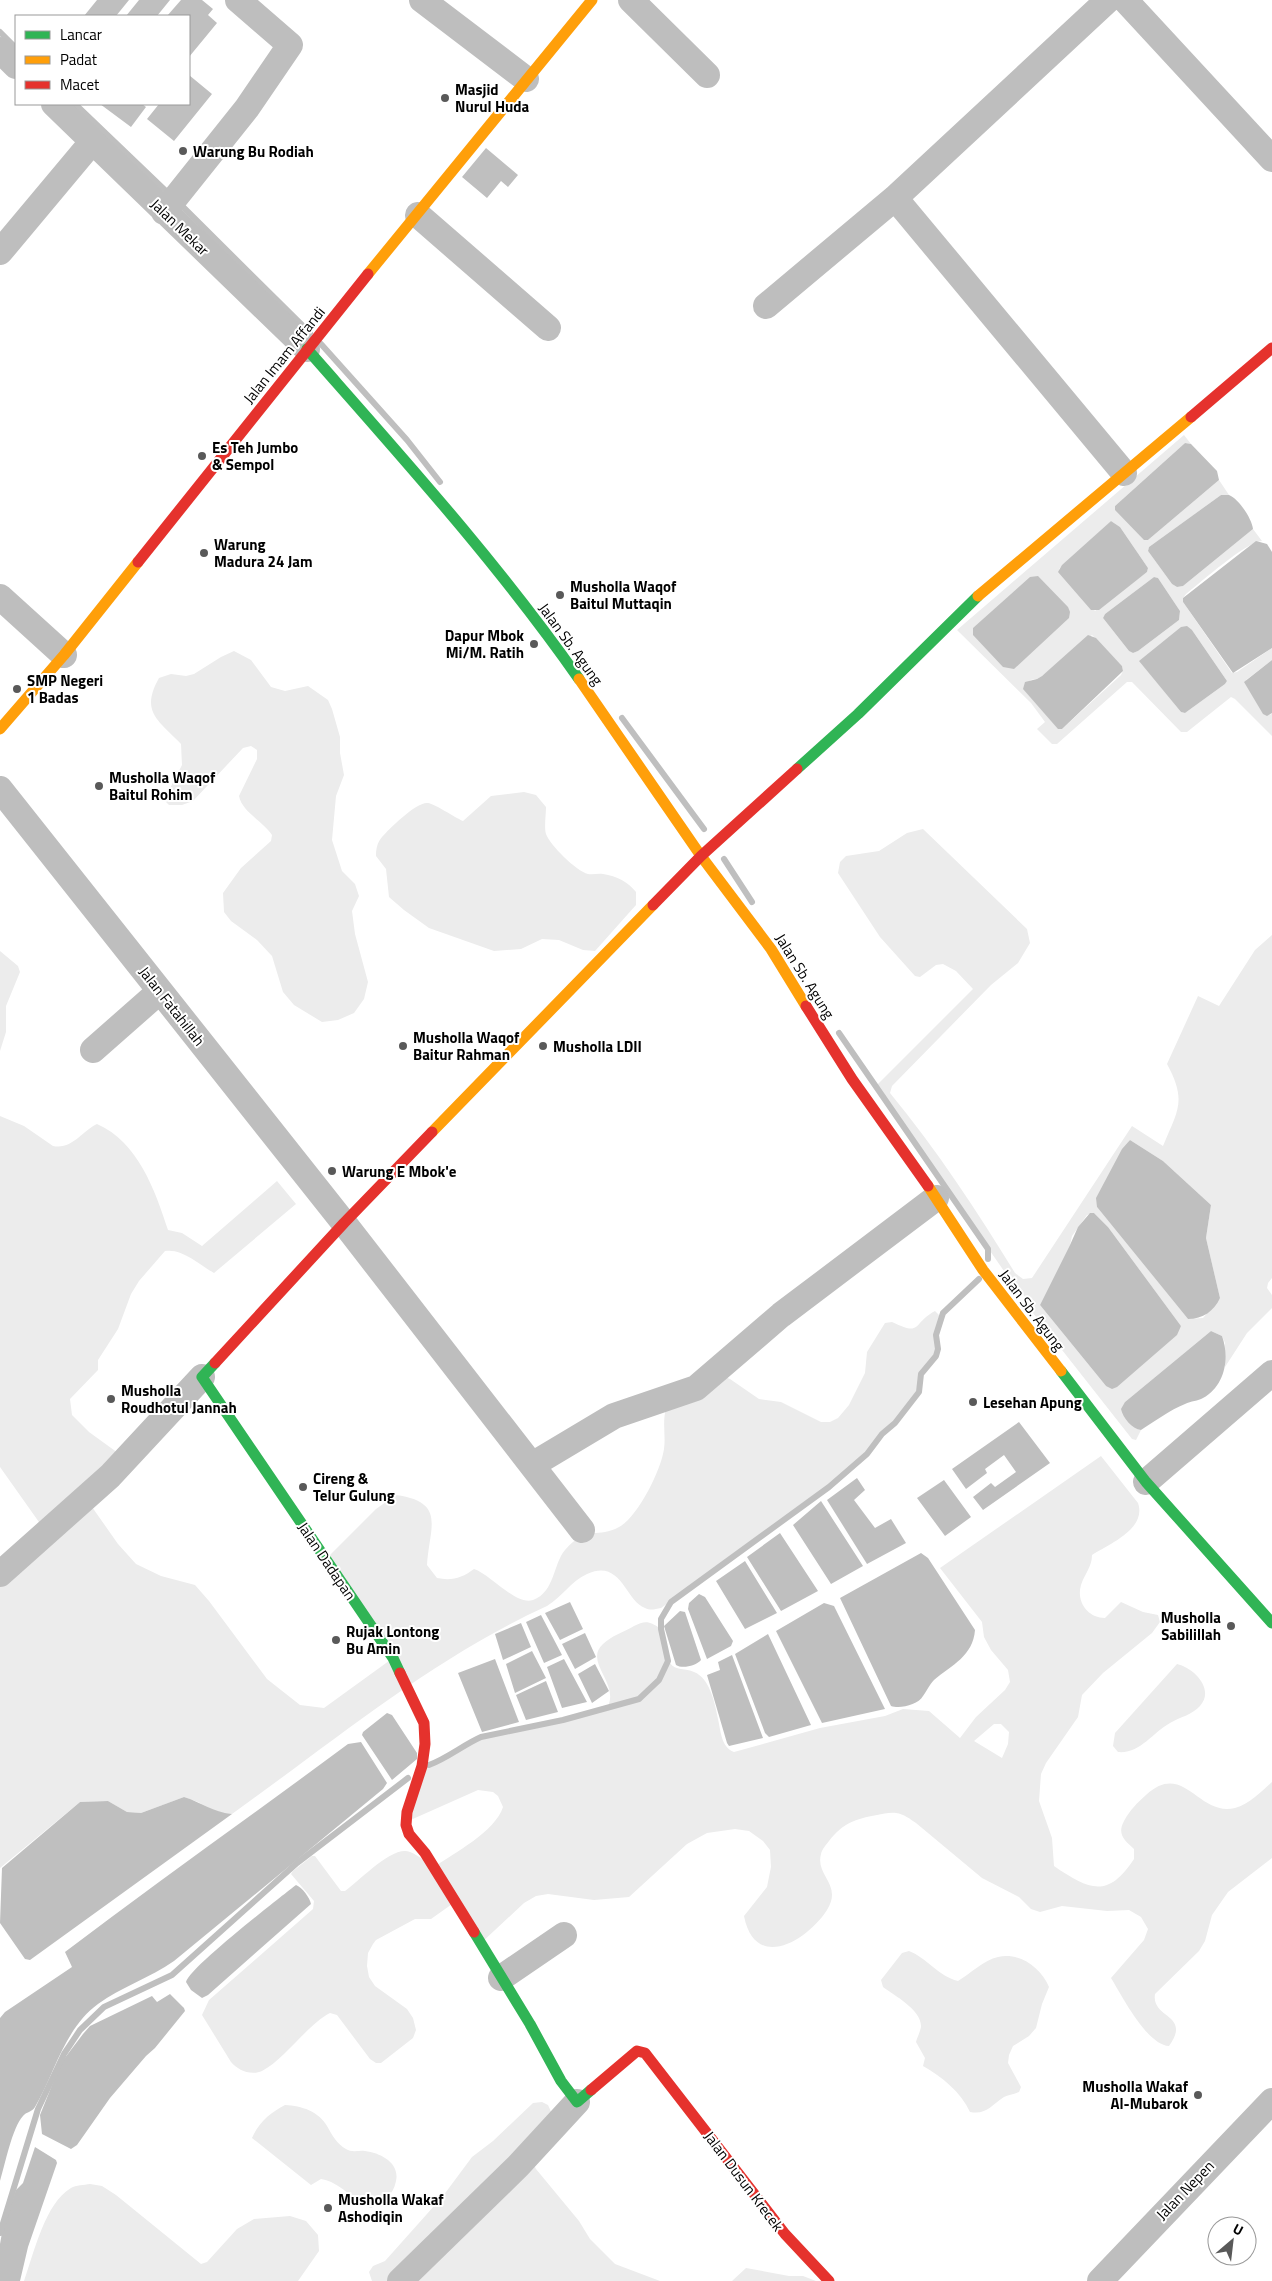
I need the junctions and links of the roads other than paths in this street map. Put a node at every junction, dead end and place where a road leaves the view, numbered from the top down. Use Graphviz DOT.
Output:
graph roads {
  1 [pos="238,0"];
  2 [pos="422,0"];
  3 [pos="592,0"];
  4 [pos="632,0"];
  5 [pos="1108,0"];
  6 [pos="1125,0"];
  7 [pos="0,50"];
  8 [pos="15,65"];
  9 [pos="707,75"];
  10 [pos="526,79"];
  11 [pos="55,105"];
  12 [pos="92,142"];
  13 [pos="1272,159"];
  14 [pos="895,198"];
  15 [pos="172,202"];
  16 [pos="418,215"];
  17 [pos="0,252"];
  18 [pos="766,306"];
  19 [pos="548,328"];
  20 [pos="310,346"];
  21 [pos="1272,348"];
  22 [pos="1124,473"];
  23 [pos="0,597"];
  24 [pos="64,655"];
  25 [pos="0,730"];
  26 [pos="0,789"];
  27 [pos="701,856"];
  28 [pos="160,991"];
  29 [pos="93,1050"];
  30 [pos="936,1198"];
  31 [pos="344,1223"];
  32 [pos="1272,1373"];
  33 [pos="202,1377"];
  34 [pos="532,1465"];
  35 [pos="1146,1482"];
  36 [pos="582,1530"];
  37 [pos="0,1574"];
  38 [pos="1272,1623"];
  39 [pos="564,1935"];
  40 [pos="501,1978"];
  41 [pos="577,2102"];
  42 [pos="1268,2115"];
  43 [pos="400,2281"];
  44 [pos="829,2281"];
  45 [pos="1100,2281"];
  1 -- 15 [label="street"];
  2 -- 10 [label="street"];
  3 -- 10 [label="street, Jalan Imam Affandi"];
  4 -- 9 [label="street"];
  5 -- 14 [label="street"];
  6 -- 13 [label="street"];
  7 -- 8 [label="street"];
  10 -- 16 [label="street, Jalan Imam Affandi"];
  11 -- 12 [label="street, Jalan Mekar"];
  12 -- 15 [label="street, Jalan Mekar"];
  12 -- 17 [label="street"];
  14 -- 18 [label="street"];
  14 -- 22 [label="street"];
  15 -- 20 [label="street, Jalan Mekar"];
  16 -- 19 [label="street"];
  16 -- 20 [label="street, Jalan Imam Affandi"];
  20 -- 24 [label="street, Jalan Imam Affandi"];
  20 -- 27 [label="street, Jalan Sb. Agung"];
  21 -- 22 [label="street"];
  22 -- 27 [label="street"];
  23 -- 24 [label="street"];
  24 -- 25 [label="street, Jalan Imam Affandi"];
  26 -- 28 [label="street, Jalan Fatahillah"];
  27 -- 30 [label="street, Jalan Sb. Agung"];
  27 -- 31 [label="street"];
  28 -- 29 [label="street"];
  28 -- 31 [label="street, Jalan Fatahillah"];
  30 -- 34 [label="street"];
  30 -- 35 [label="street, Jalan Sb. Agung"];
  31 -- 33 [label="street"];
  31 -- 34 [label="street, Jalan Fatahillah"];
  32 -- 35 [label="street"];
  33 -- 37 [label="street"];
  33 -- 40 [label="street, Jalan Dadapan"];
  34 -- 36 [label="street, Jalan Fatahillah"];
  35 -- 38 [label="street, Jalan Sb. Agung"];
  39 -- 40 [label="street"];
  40 -- 41 [label="street, Jalan Dadapan"];
  41 -- 43 [label="street"];
  41 -- 44 [label="street, Jalan Dusun Krecek"];
  42 -- 45 [label="street, Jalan Nepen"];
}
